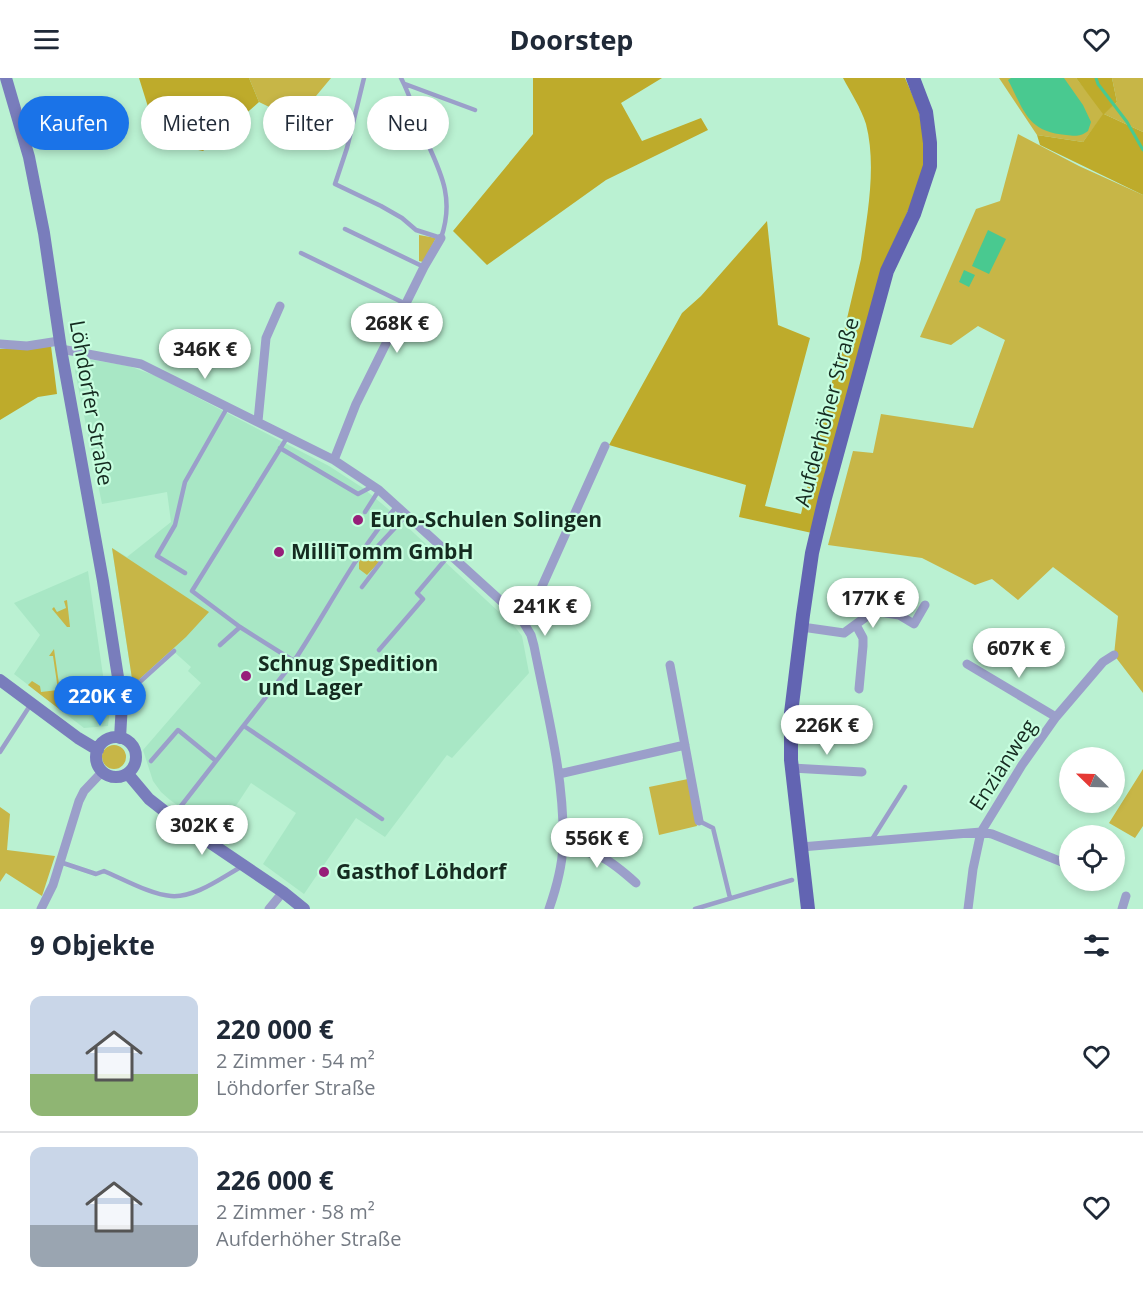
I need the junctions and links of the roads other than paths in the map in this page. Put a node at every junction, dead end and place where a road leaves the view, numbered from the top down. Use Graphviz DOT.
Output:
graph roads {
  1 [pos="6,78"];
  2 [pos="364,78"];
  3 [pos="401,78"];
  4 [pos="913,78"];
  5 [pos="404,84"];
  6 [pos="475,110"];
  7 [pos="345,229"];
  8 [pos="441,238"];
  9 [pos="301,253"];
  10 [pos="423,267"];
  11 [pos="406,304"];
  12 [pos="280,306"];
  13 [pos="0,344"];
  14 [pos="60,345"];
  15 [pos="228,406"];
  16 [pos="258,422"];
  17 [pos="288,436"];
  18 [pos="605,446"];
  19 [pos="280,448"];
  20 [pos="334,460"];
  21 [pos="376,488"];
  22 [pos="397,506"];
  23 [pos="365,512"];
  24 [pos="407,515"];
  25 [pos="450,554"];
  26 [pos="185,573"];
  27 [pos="362,586"];
  28 [pos="925,605"];
  29 [pos="522,620"];
  30 [pos="856,625"];
  31 [pos="240,627"];
  32 [pos="802,627"];
  33 [pos="220,645"];
  34 [pos="379,650"];
  35 [pos="174,651"];
  36 [pos="1114,655"];
  37 [pos="294,661"];
  38 [pos="670,664"];
  39 [pos="967,664"];
  40 [pos="0,680"];
  41 [pos="858,689"];
  42 [pos="121,693"];
  43 [pos="33,703"];
  44 [pos="1056,717"];
  45 [pos="244,726"];
  46 [pos="120,738"];
  47 [pos="686,745"];
  48 [pos="98,750"];
  49 [pos="0,752"];
  50 [pos="151,761"];
  51 [pos="216,761"];
  52 [pos="792,768"];
  53 [pos="102,772"];
  54 [pos="861,772"];
  55 [pos="128,774"];
  56 [pos="559,774"];
  57 [pos="905,787"];
  58 [pos="172,818"];
  59 [pos="382,819"];
  60 [pos="699,821"];
  61 [pos="981,832"];
  62 [pos="870,842"];
  63 [pos="563,847"];
  64 [pos="801,847"];
  65 [pos="1059,861"];
  66 [pos="60,862"];
  67 [pos="244,865"];
  68 [pos="792,880"];
  69 [pos="636,883"];
  70 [pos="283,892"];
  71 [pos="1126,896"];
  72 [pos="730,898"];
  73 [pos="41,909"];
  74 [pos="269,909"];
  75 [pos="304,909"];
  76 [pos="549,909"];
  77 [pos="695,909"];
  78 [pos="808,909"];
  79 [pos="968,909"];
  80 [pos="1122,909"];
  1 -- 14 [label="main road, Löhdorfer Straße"];
  2 -- 8 [label="lane"];
  3 -- 5 [label="lane"];
  4 -- 32 [label="main road, Aufderhöher Straße"];
  5 -- 6 [label="lane"];
  5 -- 8 [label="lane"];
  7 -- 10 [label="lane"];
  8 -- 10 [label="street"];
  9 -- 11 [label="lane"];
  10 -- 11 [label="street"];
  11 -- 20 [label="street"];
  12 -- 16 [label="street"];
  13 -- 14 [label="street"];
  14 -- 15 [label="street"];
  14 -- 42 [label="main road, Löhdorfer Straße"];
  15 -- 16 [label="street"];
  15 -- 26 [label="lane"];
  16 -- 17 [label="street"];
  17 -- 19 [label="lane"];
  17 -- 20 [label="street"];
  18 -- 29 [label="street"];
  19 -- 21 [label="lane"];
  19 -- 31 [label="lane"];
  20 -- 21 [label="street"];
  21 -- 22 [label="street"];
  21 -- 23 [label="lane"];
  22 -- 24 [label="street"];
  22 -- 37 [label="lane"];
  24 -- 25 [label="street"];
  24 -- 27 [label="lane"];
  25 -- 29 [label="street"];
  25 -- 34 [label="lane"];
  28 -- 30 [label="street"];
  29 -- 56 [label="street"];
  30 -- 32 [label="street"];
  30 -- 41 [label="street"];
  31 -- 33 [label="lane"];
  31 -- 37 [label="lane"];
  32 -- 52 [label="main road, Aufderhöher Straße"];
  35 -- 42 [label="lane"];
  36 -- 44 [label="street, Enzianweg"];
  37 -- 45 [label="lane"];
  38 -- 47 [label="street"];
  39 -- 44 [label="street, Enzianweg"];
  40 -- 43 [label="main road"];
  42 -- 46 [label="main road, Löhdorfer Straße"];
  43 -- 48 [label="main road"];
  43 -- 49 [label="lane"];
  44 -- 61 [label="street, Enzianweg"];
  45 -- 51 [label="lane"];
  45 -- 59 [label="lane"];
  46 -- 48 [label="main road"];
  46 -- 55 [label="main road"];
  47 -- 56 [label="street"];
  47 -- 60 [label="street"];
  48 -- 53 [label="main road"];
  50 -- 51 [label="lane"];
  51 -- 58 [label="lane"];
  52 -- 54 [label="street"];
  52 -- 64 [label="main road, Aufderhöher Straße"];
  53 -- 55 [label="main road"];
  53 -- 66 [label="street"];
  55 -- 58 [label="main road"];
  56 -- 63 [label="street"];
  57 -- 62 [label="lane"];
  58 -- 67 [label="main road"];
  60 -- 72 [label="lane"];
  61 -- 62 [label="street, Enzianweg"];
  61 -- 65 [label="street, Enzianweg"];
  61 -- 79 [label="street, Enzianweg"];
  62 -- 64 [label="street, Enzianweg"];
  63 -- 69 [label="street"];
  63 -- 76 [label="street"];
  64 -- 78 [label="main road, Aufderhöher Straße"];
  66 -- 67 [label="lane"];
  66 -- 73 [label="street"];
  67 -- 70 [label="main road"];
  68 -- 72 [label="lane"];
  70 -- 74 [label="street"];
  70 -- 75 [label="main road"];
  71 -- 80 [label="street"];
  72 -- 77 [label="lane"];
}
